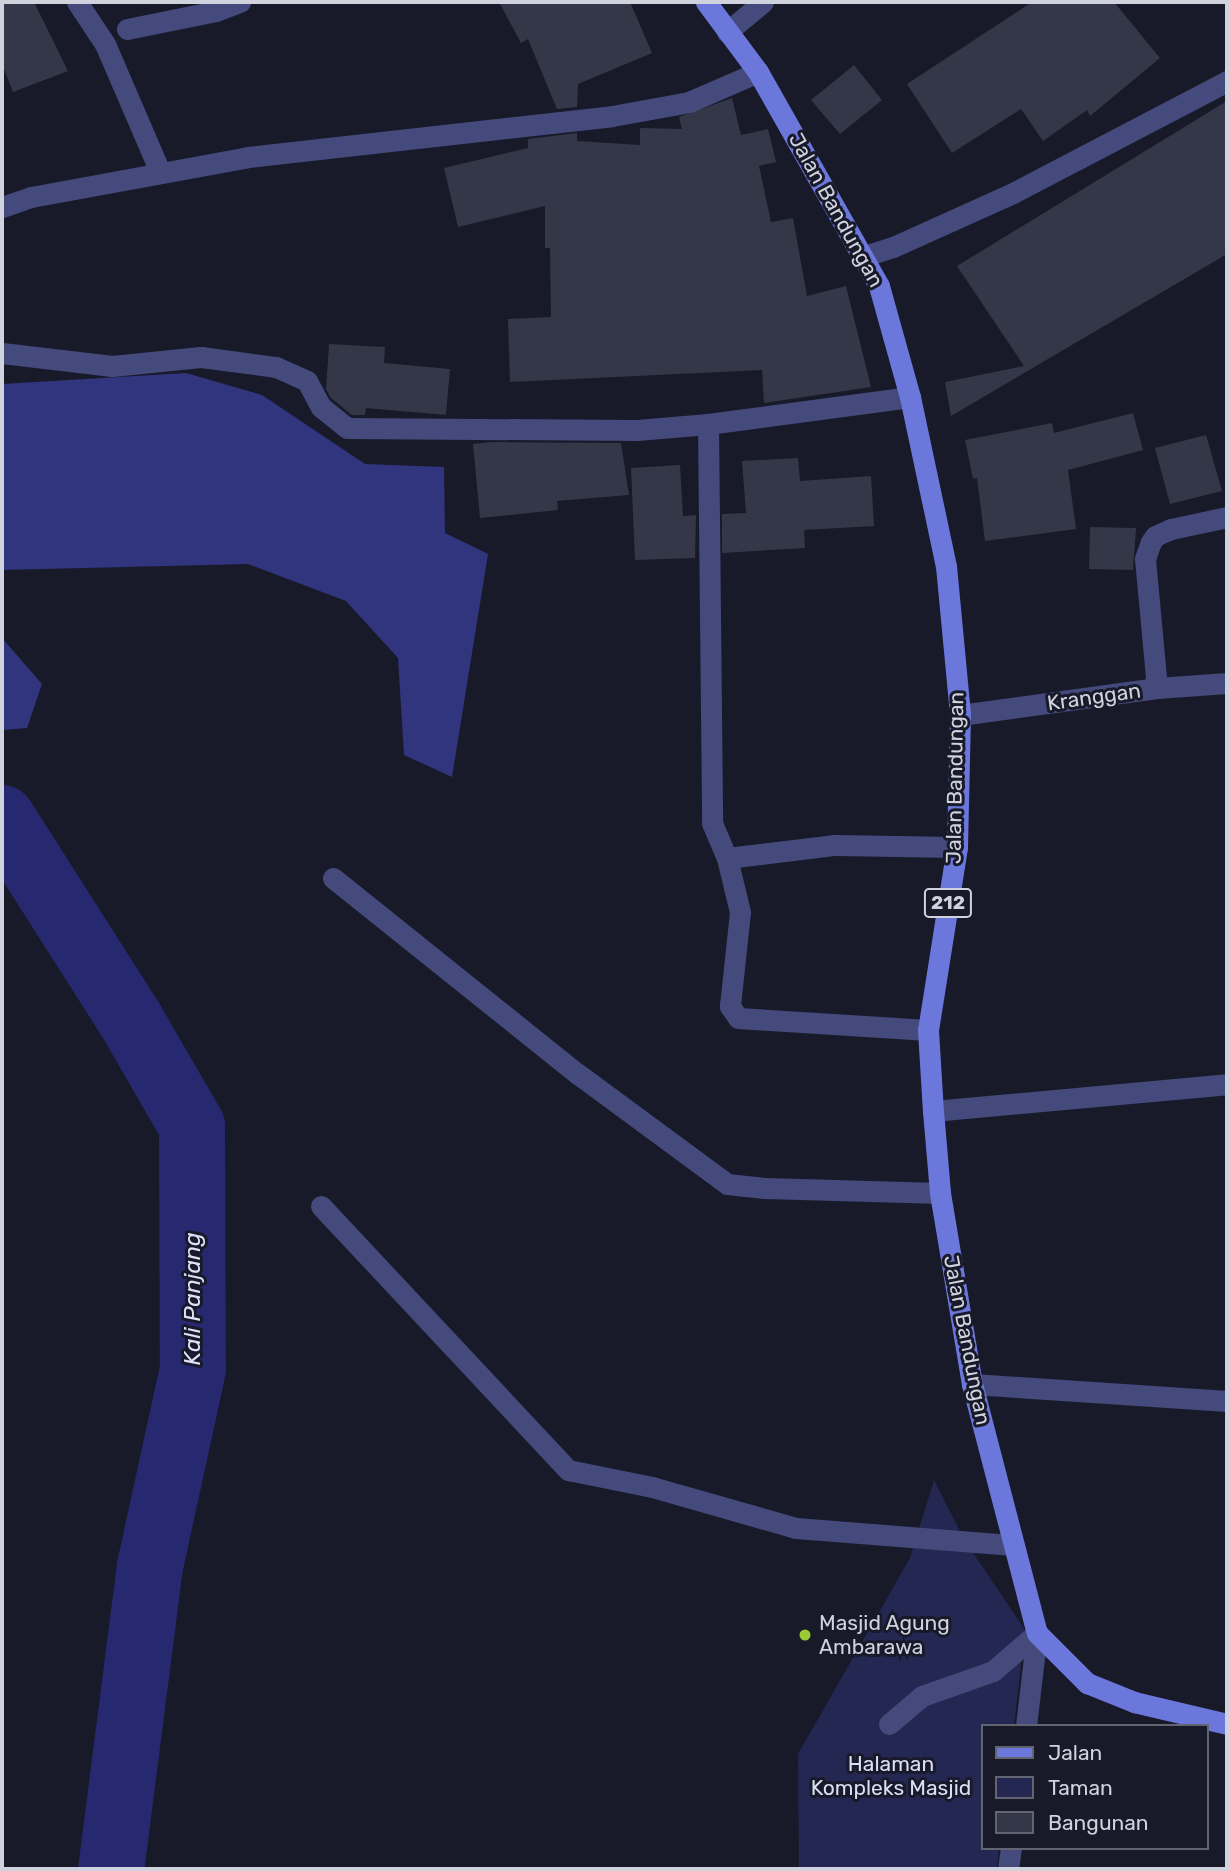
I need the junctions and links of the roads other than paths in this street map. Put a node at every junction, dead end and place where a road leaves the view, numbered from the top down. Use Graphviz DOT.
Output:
graph roads {
  1 [pos="77,2"];
  2 [pos="240,2"];
  3 [pos="706,2"];
  4 [pos="763,2"];
  5 [pos="127,29"];
  6 [pos="727,32"];
  7 [pos="758,72"];
  8 [pos="1227,81"];
  9 [pos="160,172"];
  10 [pos="2,207"];
  11 [pos="865,256"];
  12 [pos="2,353"];
  13 [pos="911,397"];
  14 [pos="708,424"];
  15 [pos="1227,517"];
  16 [pos="1227,683"];
  17 [pos="1157,688"];
  18 [pos="960,715"];
  19 [pos="957,847"];
  20 [pos="727,858"];
  21 [pos="333,878"];
  22 [pos="929,1030"];
  23 [pos="1227,1084"];
  24 [pos="933,1111"];
  25 [pos="940,1192"];
  26 [pos="321,1206"];
  27 [pos="972,1384"];
  28 [pos="1227,1401"];
  29 [pos="1013,1545"];
  30 [pos="1037,1633"];
  31 [pos="889,1724"];
  32 [pos="1026,1724"];
  33 [pos="1227,1724"];
  34 [pos="1011,1850"];
  35 [pos="1008,1869"];
  1 -- 9 [label="street"];
  2 -- 5 [label="street"];
  3 -- 6 [label="main road, Jalan Bandungan / 212"];
  4 -- 6 [label="street"];
  6 -- 7 [label="main road, Jalan Bandungan / 212"];
  7 -- 9 [label="street"];
  7 -- 11 [label="main road, Jalan Bandungan / 212"];
  8 -- 11 [label="street"];
  9 -- 10 [label="street"];
  11 -- 13 [label="main road, Jalan Bandungan / 212"];
  12 -- 14 [label="street"];
  13 -- 14 [label="street"];
  13 -- 18 [label="main road, Jalan Bandungan / 212"];
  14 -- 20 [label="street"];
  15 -- 17 [label="street"];
  16 -- 17 [label="street, Kranggan"];
  17 -- 18 [label="street, Kranggan"];
  18 -- 19 [label="main road, Jalan Bandungan / 212"];
  19 -- 20 [label="street"];
  19 -- 22 [label="main road, Jalan Bandungan / 212"];
  20 -- 22 [label="street"];
  21 -- 25 [label="street"];
  22 -- 24 [label="main road, Jalan Bandungan / 212"];
  23 -- 24 [label="street"];
  24 -- 25 [label="main road, Jalan Bandungan / 212"];
  25 -- 27 [label="main road, Jalan Bandungan / 212"];
  26 -- 29 [label="street"];
  27 -- 28 [label="street"];
  27 -- 29 [label="main road, Jalan Bandungan / 212"];
  29 -- 30 [label="main road, Jalan Bandungan / 212"];
  30 -- 31 [label="street"];
  30 -- 32 [label="street"];
  30 -- 33 [label="main road, Jalan Bandungan / 212"];
  34 -- 35 [label="street"];
}
